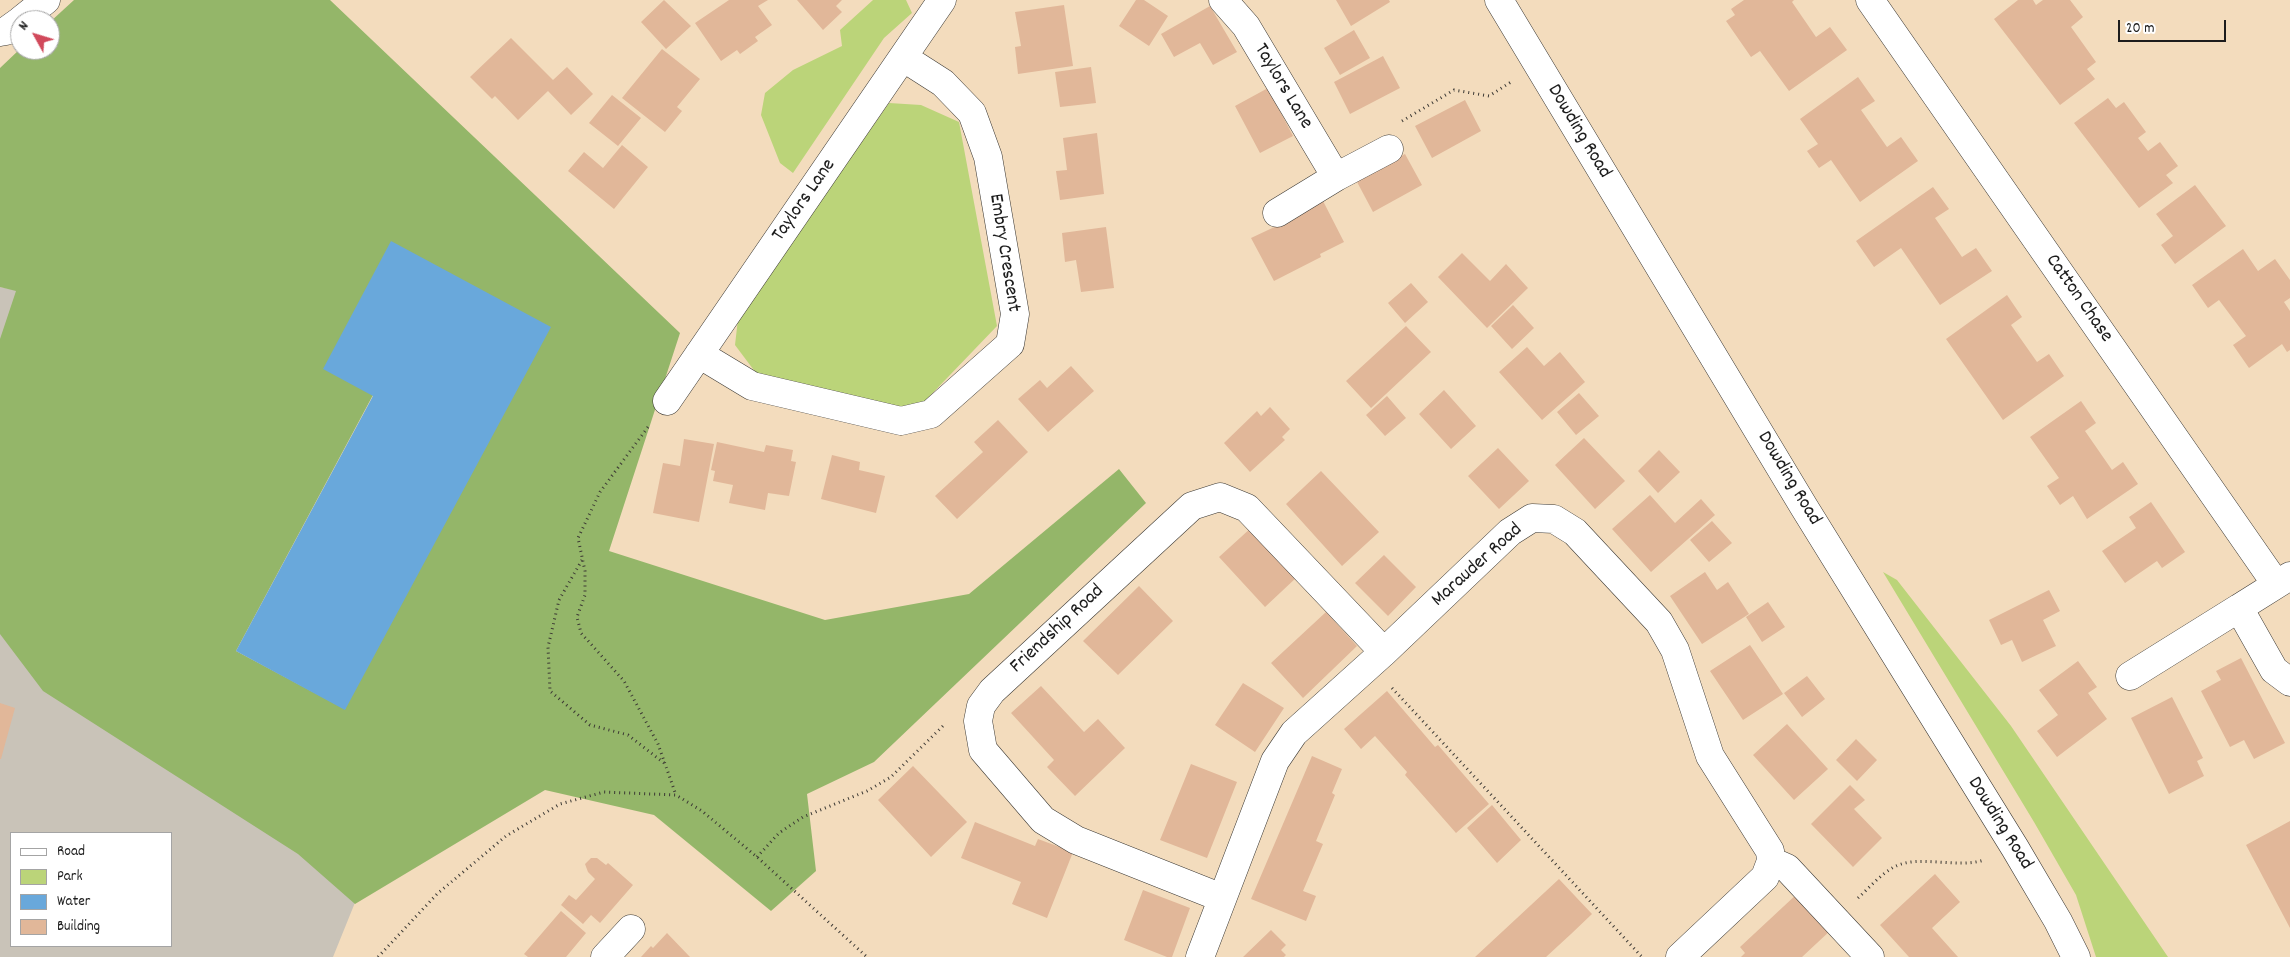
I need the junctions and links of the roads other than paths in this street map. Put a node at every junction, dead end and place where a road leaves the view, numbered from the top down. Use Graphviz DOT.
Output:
graph roads {
  1 [pos="46,0"];
  2 [pos="942,0"];
  3 [pos="1223,0"];
  4 [pos="1500,0"];
  5 [pos="1870,0"];
  6 [pos="33,10"];
  7 [pos="904,58"];
  8 [pos="1389,149"];
  9 [pos="1336,177"];
  10 [pos="1277,213"];
  11 [pos="699,354"];
  12 [pos="667,401"];
  13 [pos="2283,580"];
  14 [pos="2239,608"];
  15 [pos="1377,658"];
  16 [pos="2130,676"];
  17 [pos="2290,682"];
  18 [pos="1771,861"];
  19 [pos="1222,898"];
  20 [pos="630,930"];
  21 [pos="605,957"];
  22 [pos="1200,957"];
  23 [pos="1680,957"];
  24 [pos="1870,957"];
  25 [pos="2076,957"];
  1 -- 6 [label="street"];
  2 -- 7 [label="street, Taylors Lane"];
  3 -- 9 [label="street, Taylors Lane"];
  4 -- 25 [label="street, Dowding Road"];
  5 -- 13 [label="street, Catton Chase"];
  7 -- 11 [label="street, Taylors Lane"];
  7 -- 11 [label="street, Embry Crescent"];
  8 -- 9 [label="street"];
  9 -- 10 [label="street"];
  11 -- 12 [label="street, Taylors Lane"];
  13 -- 14 [label="street"];
  14 -- 16 [label="street"];
  14 -- 17 [label="street"];
  15 -- 18 [label="street, Marauder Road"];
  15 -- 19 [label="street, Marauder Road"];
  15 -- 19 [label="street, Friendship Road"];
  18 -- 23 [label="street"];
  18 -- 24 [label="street"];
  19 -- 22 [label="street, Marauder Road"];
  20 -- 21 [label="street"];
}
